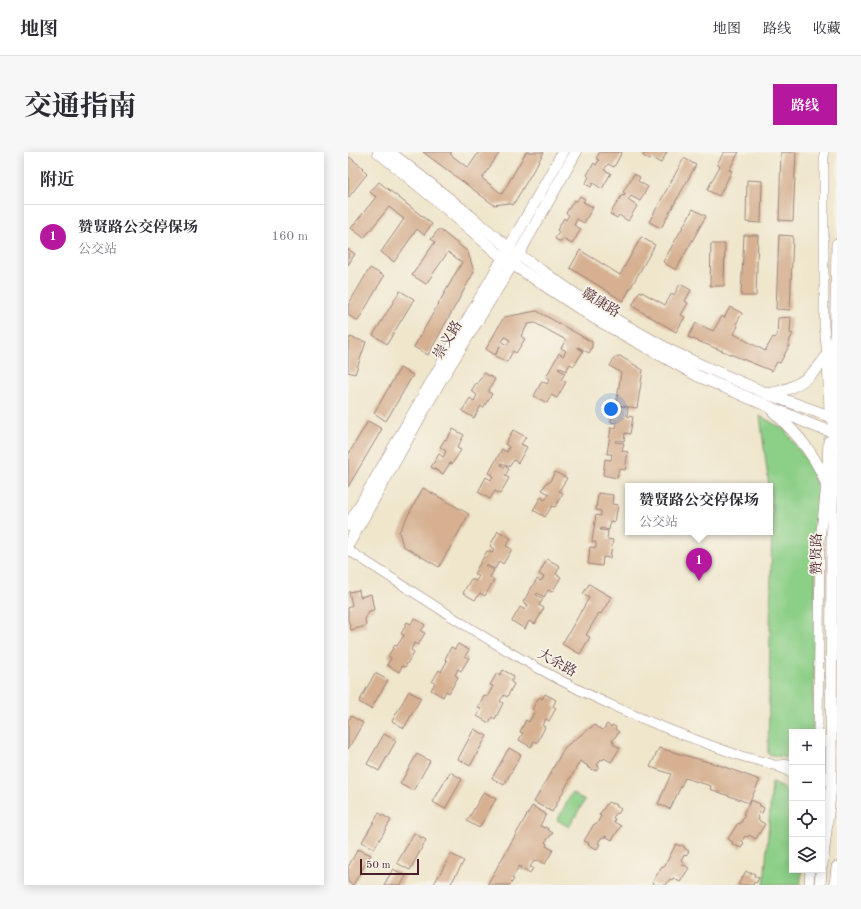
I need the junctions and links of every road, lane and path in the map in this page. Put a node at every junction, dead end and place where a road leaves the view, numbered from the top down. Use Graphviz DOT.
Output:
graph roads {
  1 [pos="378,152"];
  2 [pos="390,152"];
  3 [pos="563,152"];
  4 [pos="576,152"];
  5 [pos="824,152"];
  6 [pos="837,244"];
  7 [pos="511,256"];
  8 [pos="836,331"];
  9 [pos="827,356"];
  10 [pos="768,394"];
  11 [pos="767,406"];
  12 [pos="834,417"];
  13 [pos="833,432"];
  14 [pos="826,484"];
  15 [pos="832,522"];
  16 [pos="348,526"];
  17 [pos="348,545"];
  18 [pos="348,550"];
  19 [pos="832,690"];
  20 [pos="818,729"];
  21 [pos="819,729"];
  22 [pos="789,764"];
  23 [pos="770,765"];
  24 [pos="789,772"];
  25 [pos="824,837"];
  26 [pos="837,867"];
  27 [pos="810,873"];
  28 [pos="821,873"];
  29 [pos="809,885"];
  30 [pos="820,885"];
  31 [pos="835,885"];
  1 -- 7 [label="main road, 赣康路"];
  2 -- 7 [label="main road, 赣康路"];
  3 -- 7 [label="main road, 崇义路"];
  4 -- 7 [label="main road, 崇义路"];
  5 -- 9 [label="street"];
  6 -- 8 [label="main road, 赞贤路"];
  7 -- 10 [label="main road, 赣康路"];
  7 -- 11 [label="main road, 赣康路"];
  7 -- 16 [label="main road, 崇义路"];
  7 -- 17 [label="main road, 崇义路"];
  8 -- 9 [label="main road"];
  8 -- 12 [label="main road, 赞贤路"];
  9 -- 10 [label="main road"];
  9 -- 12 [label="street"];
  10 -- 12 [label="main road, 赣康路"];
  11 -- 13 [label="main road, 赣康路"];
  11 -- 14 [label="main road"];
  12 -- 13 [label="main road, 赞贤路"];
  13 -- 14 [label="street"];
  13 -- 15 [label="main road, 赞贤路"];
  14 -- 15 [label="main road"];
  14 -- 20 [label="street"];
  15 -- 19 [label="main road, 赞贤路"];
  18 -- 23 [label="street, 大余路"];
  19 -- 21 [label="street"];
  19 -- 25 [label="main road, 赞贤路"];
  22 -- 23 [label="street"];
  23 -- 24 [label="street, 大余路"];
  26 -- 31 [label="main road"];
  27 -- 29 [label="street"];
  28 -- 30 [label="main road"];
}
